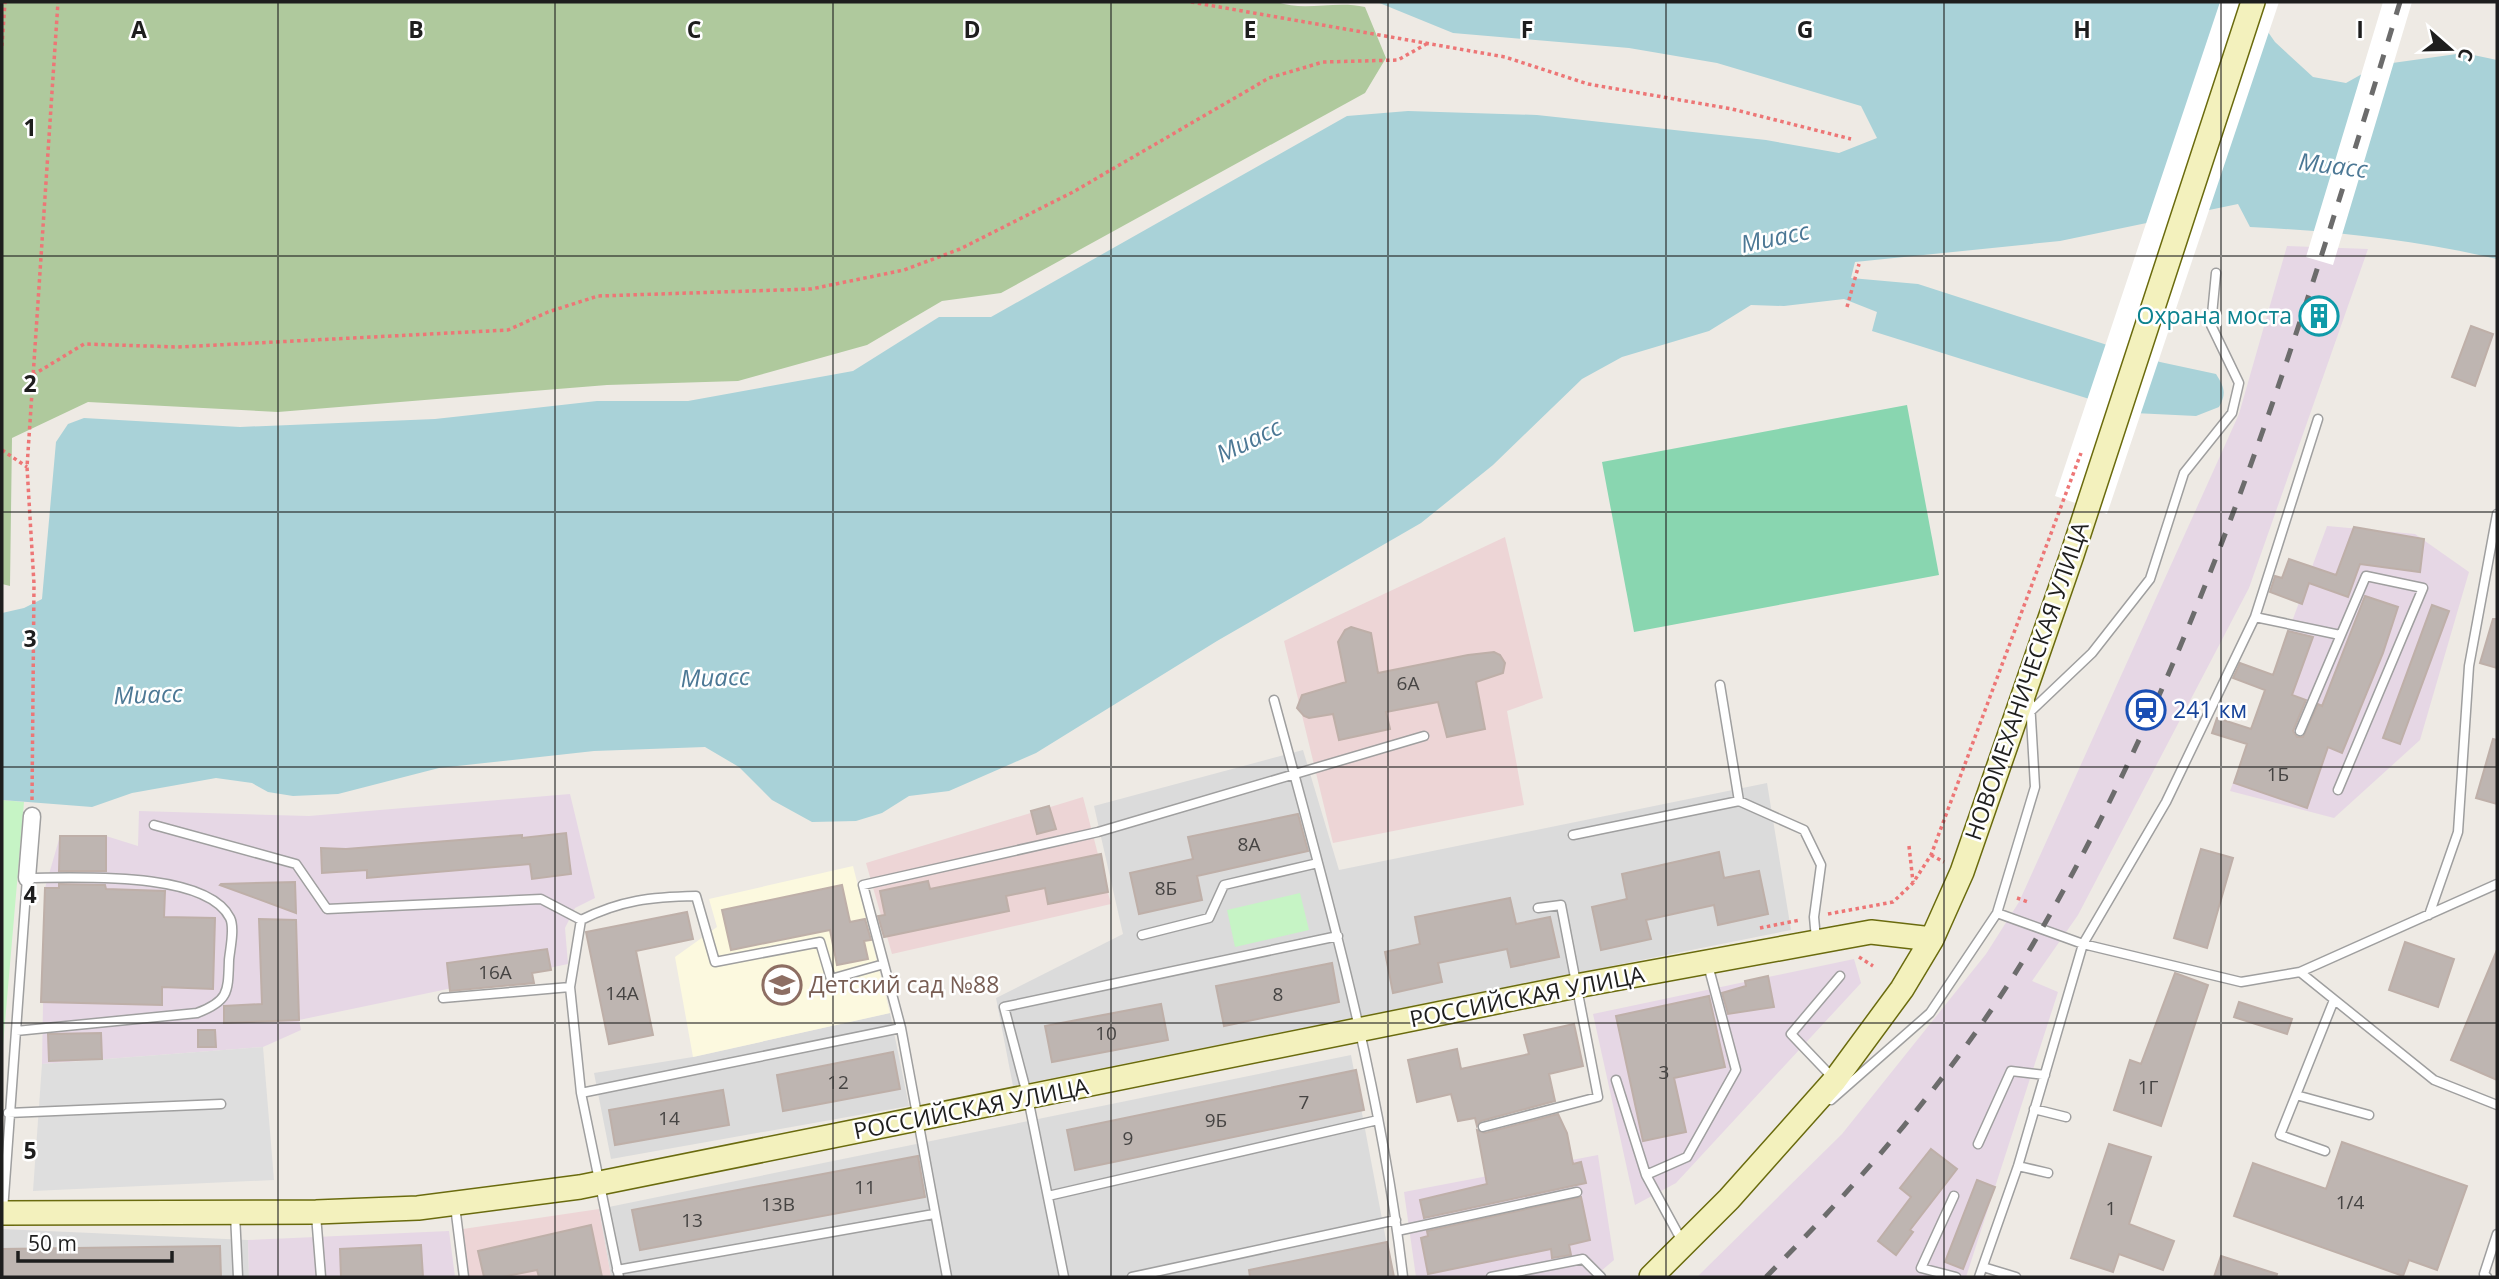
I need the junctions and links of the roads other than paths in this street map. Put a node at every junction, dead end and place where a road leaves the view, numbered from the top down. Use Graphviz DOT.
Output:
graph roads {
  1 [pos="2253,2"];
  2 [pos="2216,273"];
  3 [pos="2318,419"];
  4 [pos="2497,514"];
  5 [pos="2255,617"];
  6 [pos="2340,635"];
  7 [pos="2029,678"];
  8 [pos="1720,685"];
  9 [pos="1275,700"];
  10 [pos="2031,711"];
  11 [pos="2300,731"];
  12 [pos="1424,736"];
  13 [pos="1294,772"];
  14 [pos="2338,790"];
  15 [pos="1739,801"];
  16 [pos="32,816"];
  17 [pos="154,825"];
  18 [pos="1573,835"];
  19 [pos="1318,863"];
  20 [pos="27,878"];
  21 [pos="2497,884"];
  22 [pos="1538,908"];
  23 [pos="1997,913"];
  24 [pos="2429,915"];
  25 [pos="581,920"];
  26 [pos="1142,935"];
  27 [pos="1338,936"];
  28 [pos="1932,939"];
  29 [pos="1816,942"];
  30 [pos="2083,944"];
  31 [pos="1708,962"];
  32 [pos="884,964"];
  33 [pos="2300,972"];
  34 [pos="1840,976"];
  35 [pos="1576,986"];
  36 [pos="570,987"];
  37 [pos="443,998"];
  38 [pos="2334,1000"];
  39 [pos="901,1028"];
  40 [pos="1361,1029"];
  41 [pos="16,1031"];
  42 [pos="2045,1075"];
  43 [pos="1616,1080"];
  44 [pos="1835,1080"];
  45 [pos="581,1093"];
  46 [pos="2296,1095"];
  47 [pos="1028,1098"];
  48 [pos="221,1104"];
  49 [pos="2497,1105"];
  50 [pos="2034,1109"];
  51 [pos="8,1113"];
  52 [pos="2369,1115"];
  53 [pos="2066,1117"];
  54 [pos="916,1120"];
  55 [pos="1378,1120"];
  56 [pos="1483,1127"];
  57 [pos="1978,1144"];
  58 [pos="2325,1151"];
  59 [pos="1768,1155"];
  60 [pos="2018,1166"];
  61 [pos="2048,1173"];
  62 [pos="1646,1175"];
  63 [pos="599,1183"];
  64 [pos="1577,1192"];
  65 [pos="1048,1196"];
  66 [pos="1954,1196"];
  67 [pos="455,1203"];
  68 [pos="235,1210"];
  69 [pos="316,1212"];
  70 [pos="2,1213"];
  71 [pos="934,1214"];
  72 [pos="1396,1220"];
  73 [pos="1397,1231"];
  74 [pos="2497,1234"];
  75 [pos="1684,1245"];
  76 [pos="1983,1266"];
  77 [pos="1920,1268"];
  78 [pos="618,1273"];
  79 [pos="238,1277"];
  80 [pos="321,1277"];
  81 [pos="464,1277"];
  82 [pos="947,1277"];
  83 [pos="1065,1277"];
  84 [pos="1132,1277"];
  85 [pos="1403,1277"];
  86 [pos="1491,1277"];
  87 [pos="1601,1277"];
  88 [pos="1651,1277"];
  89 [pos="1917,1277"];
  90 [pos="1956,1277"];
  91 [pos="1979,1277"];
  92 [pos="2016,1277"];
  93 [pos="2487,1277"];
  1 -- 7 [label="main road, НОВОМЕХАНИЧЕСКАЯ УЛИЦА"];
  2 -- 10 [label="lane"];
  3 -- 5 [label="lane"];
  4 -- 24 [label="lane"];
  5 -- 6 [label="lane"];
  5 -- 30 [label="lane"];
  6 -- 11 [label="lane"];
  6 -- 14 [label="lane"];
  7 -- 10 [label="lane"];
  7 -- 28 [label="main road, НОВОМЕХАНИЧЕСКАЯ УЛИЦА"];
  8 -- 15 [label="lane"];
  9 -- 13 [label="lane"];
  10 -- 23 [label="lane"];
  12 -- 13 [label="lane"];
  13 -- 19 [label="lane"];
  13 -- 32 [label="lane"];
  15 -- 18 [label="lane"];
  15 -- 29 [label="lane"];
  16 -- 20 [label="street"];
  17 -- 25 [label="lane"];
  19 -- 26 [label="lane"];
  19 -- 27 [label="lane"];
  20 -- 41 [label="lane"];
  20 -- 41 [label="lane"];
  21 -- 24 [label="lane"];
  22 -- 35 [label="lane"];
  23 -- 30 [label="lane"];
  23 -- 59 [label="lane"];
  24 -- 33 [label="lane"];
  25 -- 32 [label="lane"];
  25 -- 36 [label="lane"];
  27 -- 40 [label="lane"];
  27 -- 47 [label="lane"];
  28 -- 29 [label="main road, РОССИЙСКАЯ УЛИЦА"];
  28 -- 44 [label="main road, НОВОМЕХАНИЧЕСКАЯ УЛИЦА"];
  29 -- 31 [label="main road, РОССИЙСКАЯ УЛИЦА"];
  30 -- 33 [label="lane"];
  30 -- 42 [label="lane"];
  31 -- 35 [label="main road, РОССИЙСКАЯ УЛИЦА"];
  31 -- 62 [label="lane"];
  32 -- 39 [label="lane"];
  33 -- 38 [label="lane"];
  34 -- 44 [label="lane"];
  35 -- 40 [label="main road, РОССИЙСКАЯ УЛИЦА"];
  35 -- 56 [label="lane"];
  36 -- 37 [label="lane"];
  36 -- 45 [label="lane"];
  38 -- 46 [label="lane"];
  38 -- 49 [label="lane"];
  39 -- 45 [label="lane"];
  39 -- 54 [label="lane"];
  40 -- 47 [label="main road, РОССИЙСКАЯ УЛИЦА"];
  40 -- 55 [label="lane"];
  41 -- 51 [label="lane"];
  42 -- 50 [label="lane"];
  42 -- 57 [label="lane"];
  43 -- 62 [label="lane"];
  44 -- 59 [label="main road, НОВОМЕХАНИЧЕСКАЯ УЛИЦА"];
  45 -- 63 [label="lane"];
  46 -- 52 [label="lane"];
  46 -- 58 [label="lane"];
  47 -- 54 [label="main road, РОССИЙСКАЯ УЛИЦА"];
  47 -- 65 [label="lane"];
  48 -- 51 [label="lane"];
  50 -- 53 [label="lane"];
  50 -- 60 [label="lane"];
  51 -- 70 [label="lane"];
  54 -- 63 [label="main road, РОССИЙСКАЯ УЛИЦА"];
  54 -- 71 [label="lane"];
  55 -- 65 [label="lane"];
  55 -- 72 [label="lane"];
  59 -- 75 [label="main road, НОВОМЕХАНИЧЕСКАЯ УЛИЦА"];
  60 -- 61 [label="lane"];
  60 -- 76 [label="lane"];
  62 -- 75 [label="lane"];
  63 -- 67 [label="main road, РОССИЙСКАЯ УЛИЦА"];
  63 -- 78 [label="lane"];
  64 -- 73 [label="lane"];
  65 -- 83 [label="lane"];
  66 -- 77 [label="lane"];
  67 -- 69 [label="main road, РОССИЙСКАЯ УЛИЦА"];
  67 -- 81 [label="lane"];
  68 -- 69 [label="main road, РОССИЙСКАЯ УЛИЦА"];
  68 -- 70 [label="main road, РОССИЙСКАЯ УЛИЦА"];
  68 -- 79 [label="lane"];
  69 -- 80 [label="lane"];
  71 -- 78 [label="lane"];
  71 -- 82 [label="lane"];
  72 -- 73 [label="lane"];
  72 -- 84 [label="lane"];
  73 -- 85 [label="lane"];
  74 -- 93 [label="lane"];
  75 -- 88 [label="main road, НОВОМЕХАНИЧЕСКАЯ УЛИЦА"];
  76 -- 91 [label="lane"];
  76 -- 92 [label="lane"];
  77 -- 89 [label="lane"];
  77 -- 90 [label="lane"];
  86 -- 87 [label="lane"];
}
